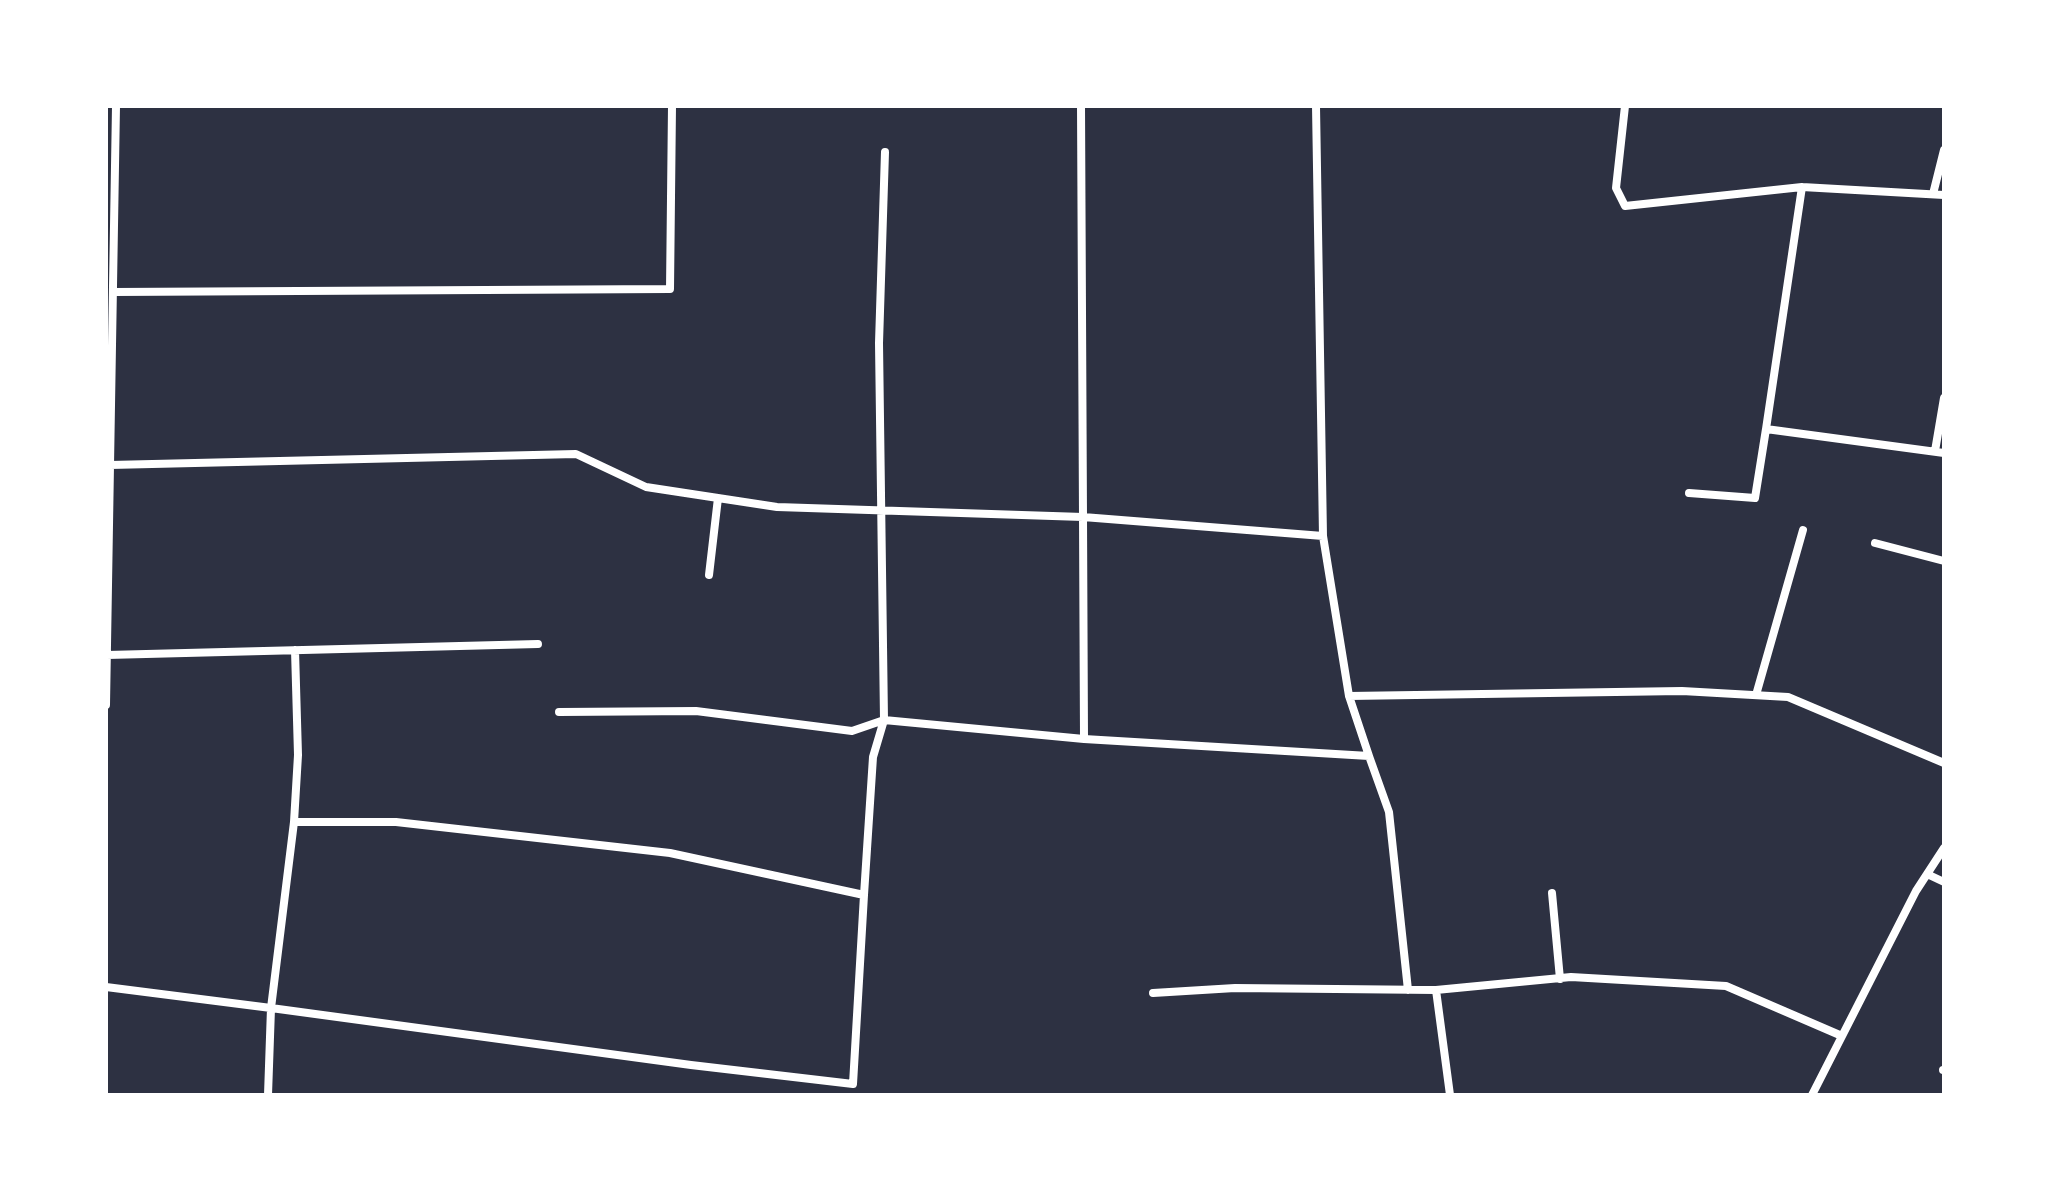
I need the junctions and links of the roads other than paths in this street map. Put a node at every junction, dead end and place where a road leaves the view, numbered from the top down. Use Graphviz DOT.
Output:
graph roads {
  1 [pos="116,106"];
  2 [pos="672,106"];
  3 [pos="1081,106"];
  4 [pos="1316,106"];
  5 [pos="1625,106"];
  6 [pos="1944,150"];
  7 [pos="885,152"];
  8 [pos="1802,187"];
  9 [pos="1933,194"];
  10 [pos="1944,195"];
  11 [pos="113,292"];
  12 [pos="1944,398"];
  13 [pos="1766,429"];
  14 [pos="1939,452"];
  15 [pos="110,465"];
  16 [pos="1689,493"];
  17 [pos="718,498"];
  18 [pos="883,512"];
  19 [pos="1083,517"];
  20 [pos="108,522"];
  21 [pos="1803,530"];
  22 [pos="1323,536"];
  23 [pos="1875,543"];
  24 [pos="1944,561"];
  25 [pos="709,575"];
  26 [pos="538,644"];
  27 [pos="295,650"];
  28 [pos="107,655"];
  29 [pos="1756,695"];
  30 [pos="1349,696"];
  31 [pos="106,705"];
  32 [pos="559,712"];
  33 [pos="884,720"];
  34 [pos="1084,739"];
  35 [pos="1369,756"];
  36 [pos="1944,763"];
  37 [pos="294,822"];
  38 [pos="1944,848"];
  39 [pos="1927,874"];
  40 [pos="1944,882"];
  41 [pos="1552,893"];
  42 [pos="864,895"];
  43 [pos="1560,979"];
  44 [pos="106,987"];
  45 [pos="1408,990"];
  46 [pos="1436,990"];
  47 [pos="1153,993"];
  48 [pos="271,1008"];
  49 [pos="1842,1036"];
  50 [pos="853,1084"];
  51 [pos="268,1095"];
  52 [pos="851,1095"];
  53 [pos="1450,1095"];
  54 [pos="1812,1095"];
  1 -- 11 [label="street"];
  2 -- 11 [label="street"];
  3 -- 19 [label="street"];
  4 -- 22 [label="street"];
  5 -- 8 [label="street"];
  6 -- 9 [label="street"];
  7 -- 18 [label="street"];
  8 -- 9 [label="street"];
  8 -- 13 [label="street"];
  9 -- 10 [label="street"];
  11 -- 15 [label="street"];
  12 -- 14 [label="street"];
  13 -- 14 [label="street"];
  13 -- 16 [label="street"];
  15 -- 17 [label="street"];
  15 -- 20 [label="street"];
  17 -- 18 [label="street"];
  17 -- 25 [label="street"];
  18 -- 19 [label="street"];
  18 -- 33 [label="street"];
  19 -- 22 [label="street"];
  19 -- 34 [label="street"];
  20 -- 28 [label="street"];
  21 -- 29 [label="street"];
  22 -- 30 [label="street"];
  23 -- 24 [label="street"];
  26 -- 27 [label="street"];
  27 -- 28 [label="street"];
  27 -- 37 [label="street"];
  28 -- 31 [label="street"];
  29 -- 30 [label="street"];
  29 -- 36 [label="street"];
  30 -- 35 [label="street"];
  32 -- 33 [label="street"];
  33 -- 34 [label="street"];
  33 -- 42 [label="street"];
  34 -- 35 [label="street"];
  35 -- 45 [label="street"];
  37 -- 42 [label="street"];
  37 -- 48 [label="street"];
  38 -- 39 [label="street"];
  39 -- 40 [label="street"];
  39 -- 49 [label="street"];
  41 -- 43 [label="street"];
  42 -- 50 [label="street"];
  43 -- 46 [label="street"];
  43 -- 49 [label="street"];
  44 -- 48 [label="street"];
  45 -- 46 [label="street"];
  45 -- 47 [label="street"];
  46 -- 53 [label="street"];
  48 -- 50 [label="street"];
  48 -- 51 [label="street"];
  49 -- 54 [label="street"];
  50 -- 52 [label="street"];
}
